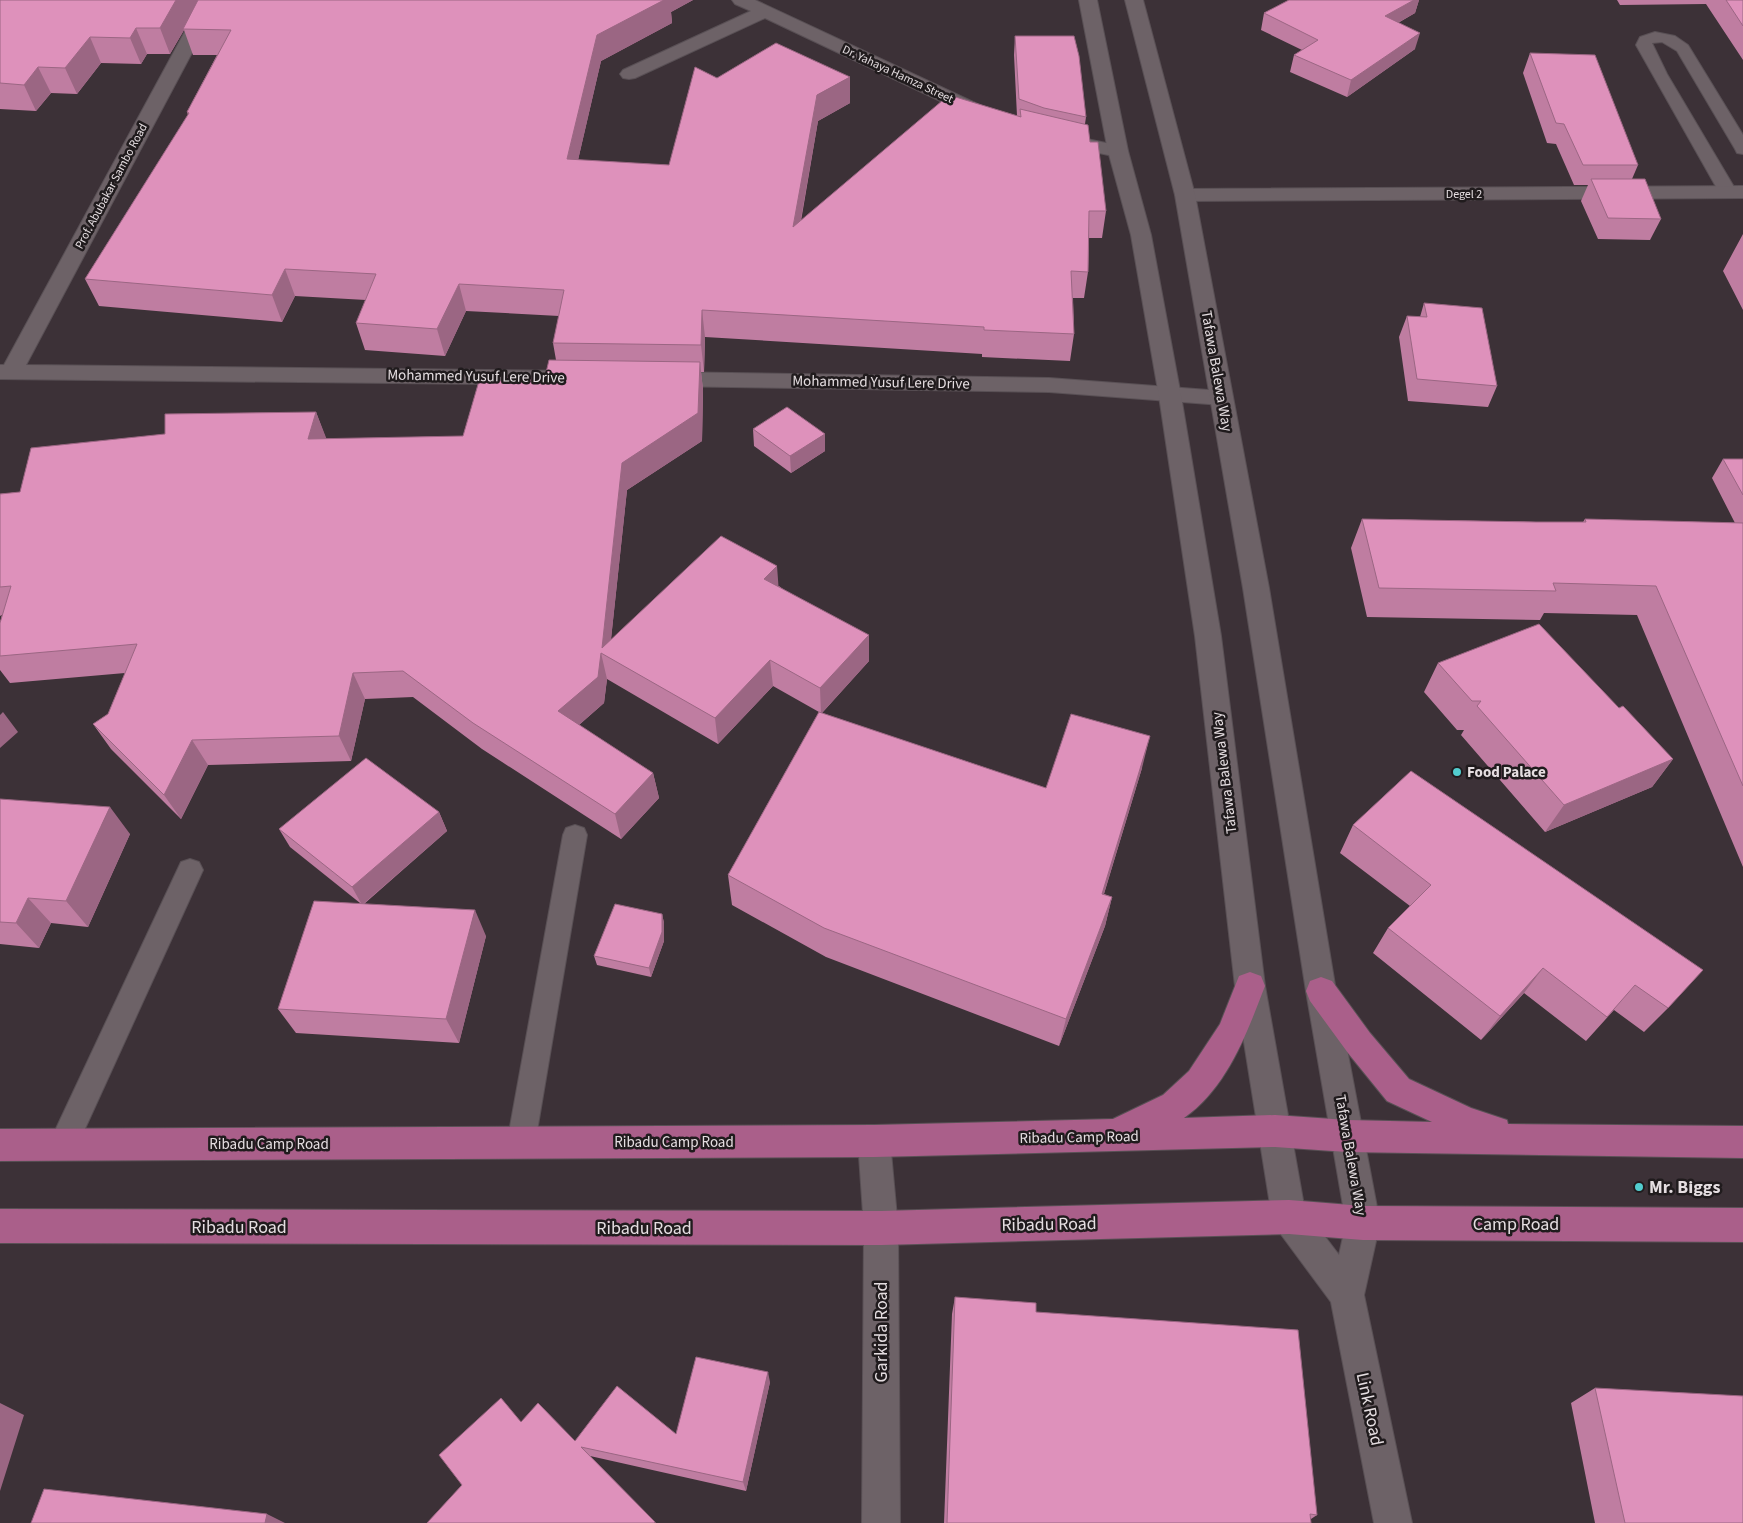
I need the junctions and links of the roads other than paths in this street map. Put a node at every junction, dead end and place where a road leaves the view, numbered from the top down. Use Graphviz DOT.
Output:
graph roads {
  1 [pos="211,0"];
  2 [pos="741,0"];
  3 [pos="1088,0"];
  4 [pos="1134,0"];
  5 [pos="765,11"];
  6 [pos="629,74"];
  7 [pos="1659,74"];
  8 [pos="1698,74"];
  9 [pos="996,119"];
  10 [pos="1046,136"];
  11 [pos="1743,150"];
  12 [pos="1118,151"];
  13 [pos="1735,192"];
  14 [pos="1185,196"];
  15 [pos="6,372"];
  16 [pos="607,378"];
  17 [pos="647,378"];
  18 [pos="1170,396"];
  19 [pos="1222,398"];
  20 [pos="574,835"];
  21 [pos="190,870"];
  22 [pos="1250,986"];
  23 [pos="1321,991"];
  24 [pos="1275,1131"];
  25 [pos="1113,1136"];
  26 [pos="1347,1136"];
  27 [pos="1525,1140"];
  28 [pos="874,1141"];
  29 [pos="1743,1142"];
  30 [pos="521,1143"];
  31 [pos="0,1145"];
  32 [pos="63,1145"];
  33 [pos="1289,1217"];
  34 [pos="1363,1223"];
  35 [pos="1743,1225"];
  36 [pos="0,1226"];
  37 [pos="881,1228"];
  38 [pos="1347,1296"];
  39 [pos="881,1523"];
  40 [pos="1393,1523"];
  1 -- 15 [label="street, Prof. Abubakar Sambo Road"];
  2 -- 5 [label="street, Dr. Yahaya Hamza Street"];
  3 -- 12 [label="street, Tafawa Balewa Way"];
  4 -- 14 [label="street, Tafawa Balewa Way"];
  5 -- 6 [label="street"];
  5 -- 9 [label="street, Dr. Yahaya Hamza Street"];
  7 -- 8 [label="lane"];
  7 -- 8 [label="lane"];
  7 -- 13 [label="lane"];
  8 -- 11 [label="lane"];
  10 -- 12 [label="street"];
  12 -- 18 [label="street, Tafawa Balewa Way"];
  13 -- 14 [label="street, Degel 2"];
  14 -- 19 [label="street, Tafawa Balewa Way"];
  15 -- 16 [label="street, Mohammed Yusuf Lere Drive"];
  17 -- 18 [label="street, Mohammed Yusuf Lere Drive"];
  18 -- 19 [label="street, Mohammed Yusuf Lere Drive"];
  18 -- 22 [label="street, Tafawa Balewa Way"];
  19 -- 23 [label="street, Tafawa Balewa Way"];
  20 -- 30 [label="lane"];
  21 -- 32 [label="lane"];
  22 -- 24 [label="street, Tafawa Balewa Way"];
  22 -- 25 [label="main road"];
  23 -- 26 [label="street, Tafawa Balewa Way"];
  23 -- 27 [label="main road"];
  24 -- 25 [label="main road, Ribadu Camp Road"];
  24 -- 26 [label="main road, Ribadu Camp Road"];
  24 -- 33 [label="street, Tafawa Balewa Way"];
  25 -- 28 [label="main road, Ribadu Camp Road"];
  26 -- 27 [label="main road"];
  26 -- 34 [label="street, Tafawa Balewa Way"];
  27 -- 29 [label="main road"];
  28 -- 30 [label="main road, Ribadu Camp Road"];
  28 -- 37 [label="street, Garkida Road"];
  30 -- 32 [label="main road, Ribadu Camp Road"];
  31 -- 32 [label="main road, Ribadu Camp Road"];
  33 -- 34 [label="main road, Camp Road"];
  33 -- 37 [label="main road, Ribadu Road"];
  33 -- 38 [label="street, Tafawa Balewa Way"];
  34 -- 35 [label="main road, Camp Road"];
  34 -- 38 [label="street, Tafawa Balewa Way"];
  36 -- 37 [label="main road, Ribadu Road"];
  37 -- 39 [label="street, Garkida Road"];
  38 -- 40 [label="street, Link Road"];
}
